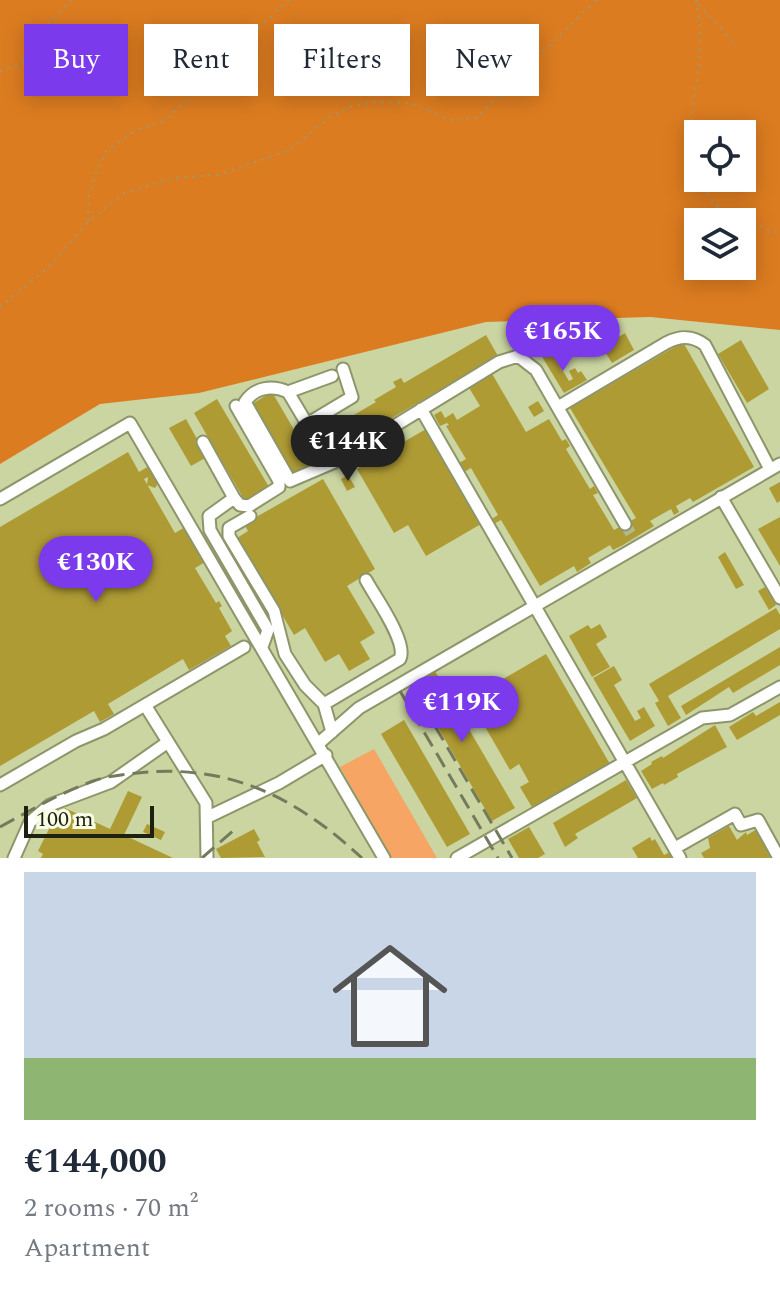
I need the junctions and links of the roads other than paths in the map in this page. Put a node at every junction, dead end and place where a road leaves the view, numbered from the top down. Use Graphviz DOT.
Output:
graph roads {
  1 [pos="288,392"];
  2 [pos="236,406"];
  3 [pos="558,407"];
  4 [pos="421,409"];
  5 [pos="203,442"];
  6 [pos="775,467"];
  7 [pos="721,497"];
  8 [pos="234,498"];
  9 [pos="0,499"];
  10 [pos="250,516"];
  11 [pos="625,524"];
  12 [pos="366,580"];
  13 [pos="780,598"];
  14 [pos="534,604"];
  15 [pos="244,647"];
  16 [pos="262,647"];
  17 [pos="780,687"];
  18 [pos="324,704"];
  19 [pos="145,705"];
  20 [pos="332,732"];
  21 [pos="168,742"];
  22 [pos="319,743"];
  23 [pos="326,755"];
  24 [pos="625,762"];
  25 [pos="0,785"];
  26 [pos="208,817"];
  27 [pos="677,853"];
  28 [pos="14,858"];
  29 [pos="207,858"];
  30 [pos="384,858"];
  31 [pos="457,858"];
  32 [pos="779,858"];
  1 -- 1 [label="lane"];
  1 -- 4 [label="lane"];
  2 -- 8 [label="lane"];
  3 -- 4 [label="lane"];
  3 -- 6 [label="lane"];
  3 -- 11 [label="lane"];
  4 -- 14 [label="lane"];
  5 -- 8 [label="lane"];
  6 -- 7 [label="lane"];
  7 -- 13 [label="lane"];
  7 -- 14 [label="lane"];
  8 -- 16 [label="lane"];
  9 -- 16 [label="lane"];
  10 -- 18 [label="lane"];
  12 -- 18 [label="lane"];
  14 -- 20 [label="lane"];
  14 -- 24 [label="lane"];
  15 -- 19 [label="lane"];
  16 -- 22 [label="lane"];
  17 -- 24 [label="lane"];
  18 -- 20 [label="lane"];
  19 -- 21 [label="lane"];
  19 -- 25 [label="lane"];
  20 -- 22 [label="lane"];
  21 -- 26 [label="lane"];
  21 -- 28 [label="lane"];
  22 -- 23 [label="lane"];
  23 -- 26 [label="lane"];
  23 -- 30 [label="lane"];
  24 -- 27 [label="lane"];
  24 -- 31 [label="lane"];
  26 -- 29 [label="lane"];
  27 -- 32 [label="lane"];
}
